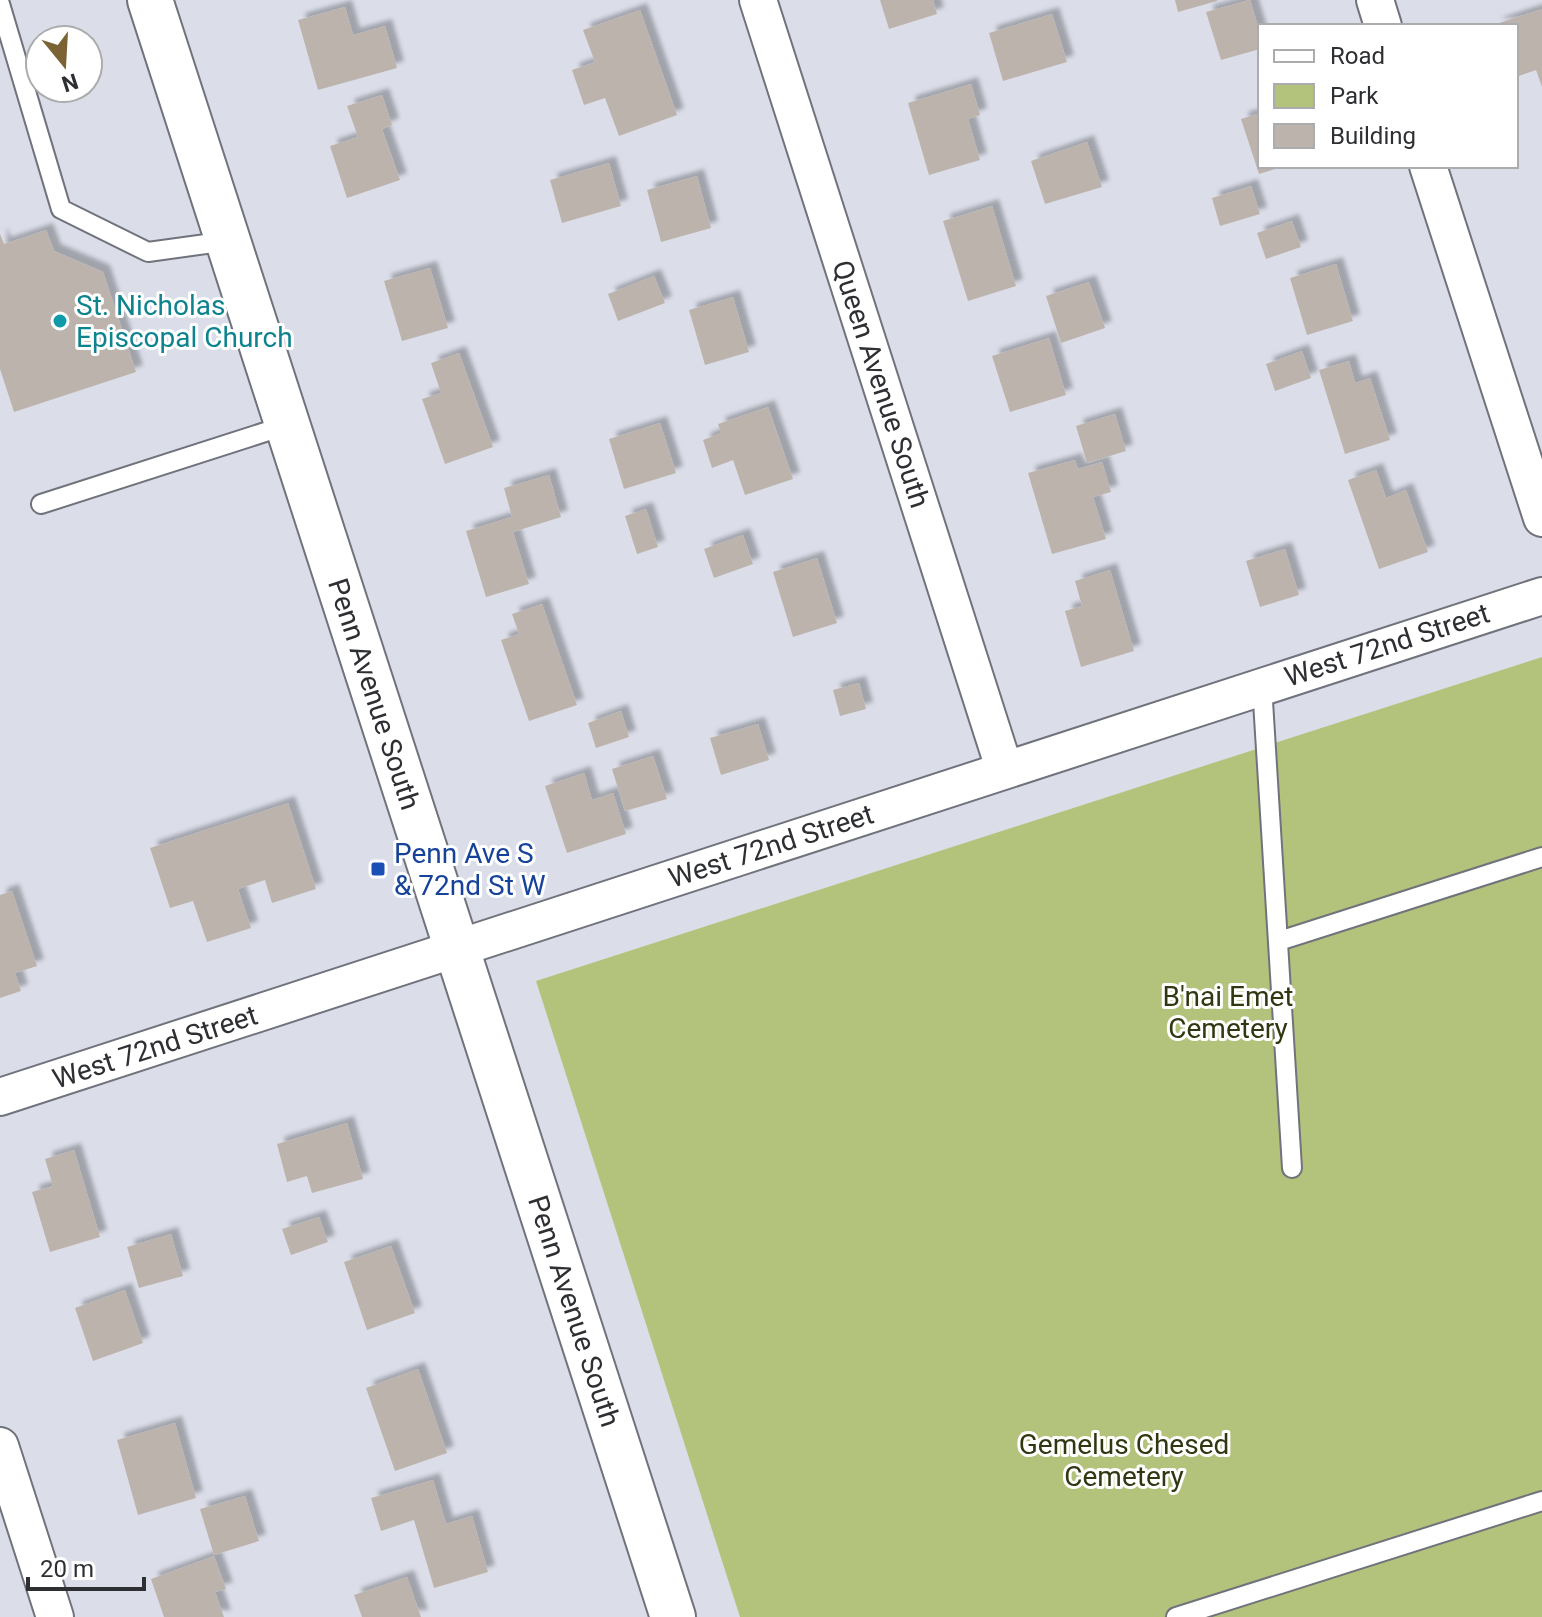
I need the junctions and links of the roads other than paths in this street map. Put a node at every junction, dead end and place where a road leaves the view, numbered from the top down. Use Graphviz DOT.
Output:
graph roads {
  1 [pos="150,0"];
  2 [pos="758,0"];
  3 [pos="1375,0"];
  4 [pos="0,4"];
  5 [pos="1382,24"];
  6 [pos="1429,168"];
  7 [pos="228,241"];
  8 [pos="287,425"];
  9 [pos="41,504"];
  10 [pos="1542,518"];
  11 [pos="1542,596"];
  12 [pos="1262,685"];
  13 [pos="1004,768"];
  14 [pos="1542,857"];
  15 [pos="1279,941"];
  16 [pos="457,950"];
  17 [pos="0,1097"];
  18 [pos="1292,1168"];
  19 [pos="0,1446"];
  20 [pos="1542,1501"];
  21 [pos="55,1617"];
  22 [pos="673,1617"];
  23 [pos="1176,1617"];
  1 -- 7 [label="main road, Penn Avenue South"];
  2 -- 13 [label="street, Queen Avenue South"];
  3 -- 5 [label="street"];
  4 -- 7 [label="lane"];
  6 -- 10 [label="street"];
  7 -- 8 [label="main road, Penn Avenue South"];
  8 -- 9 [label="lane"];
  8 -- 16 [label="main road, Penn Avenue South"];
  11 -- 12 [label="street, West 72nd Street"];
  12 -- 13 [label="street, West 72nd Street"];
  12 -- 15 [label="lane"];
  13 -- 16 [label="street, West 72nd Street"];
  14 -- 15 [label="lane"];
  15 -- 18 [label="lane"];
  16 -- 17 [label="street, West 72nd Street"];
  16 -- 22 [label="main road, Penn Avenue South"];
  19 -- 21 [label="street"];
  20 -- 23 [label="lane"];
}
